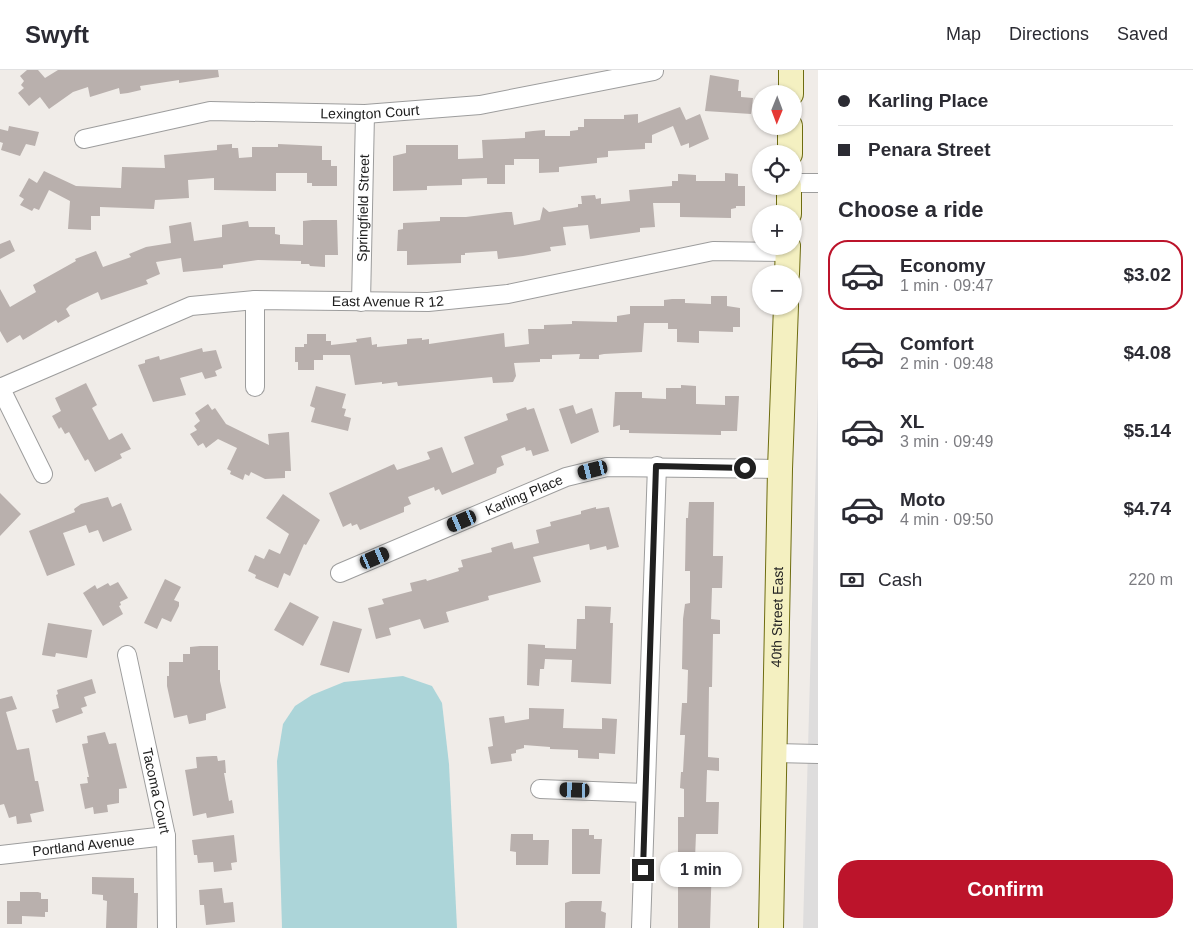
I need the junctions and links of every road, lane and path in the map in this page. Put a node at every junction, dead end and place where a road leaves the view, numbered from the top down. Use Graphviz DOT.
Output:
graph roads {
  1 [pos="791,70"];
  2 [pos="654,71"];
  3 [pos="791,85"];
  4 [pos="365,114"];
  5 [pos="84,139"];
  6 [pos="802,183"];
  7 [pos="818,183"];
  8 [pos="788,257"];
  9 [pos="255,300"];
  10 [pos="361,302"];
  11 [pos="786,315"];
  12 [pos="255,387"];
  13 [pos="0,388"];
  14 [pos="656,466"];
  15 [pos="780,469"];
  16 [pos="43,474"];
  17 [pos="340,573"];
  18 [pos="127,655"];
  19 [pos="775,753"];
  20 [pos="818,754"];
  21 [pos="540,789"];
  22 [pos="645,793"];
  23 [pos="166,836"];
  24 [pos="0,855"];
  25 [pos="167,928"];
  26 [pos="641,928"];
  27 [pos="771,928"];
  1 -- 3 [label="main road"];
  2 -- 4 [label="street, Lexington Court"];
  4 -- 5 [label="street, Lexington Court"];
  4 -- 10 [label="street, Springfield Street"];
  6 -- 7 [label="street"];
  8 -- 10 [label="street, East Avenue R 12"];
  9 -- 10 [label="street, East Avenue R 12"];
  9 -- 12 [label="street"];
  9 -- 13 [label="street, East Avenue R 12"];
  11 -- 15 [label="main road, 40th Street East"];
  13 -- 16 [label="street"];
  14 -- 15 [label="street, Karling Place"];
  14 -- 17 [label="street, Karling Place"];
  14 -- 22 [label="street"];
  15 -- 19 [label="main road, 40th Street East"];
  18 -- 23 [label="street, Tacoma Court"];
  19 -- 20 [label="street"];
  19 -- 27 [label="main road, 40th Street East"];
  21 -- 22 [label="street"];
  22 -- 26 [label="street"];
  23 -- 24 [label="street, Portland Avenue"];
  23 -- 25 [label="street, Tacoma Court"];
}
